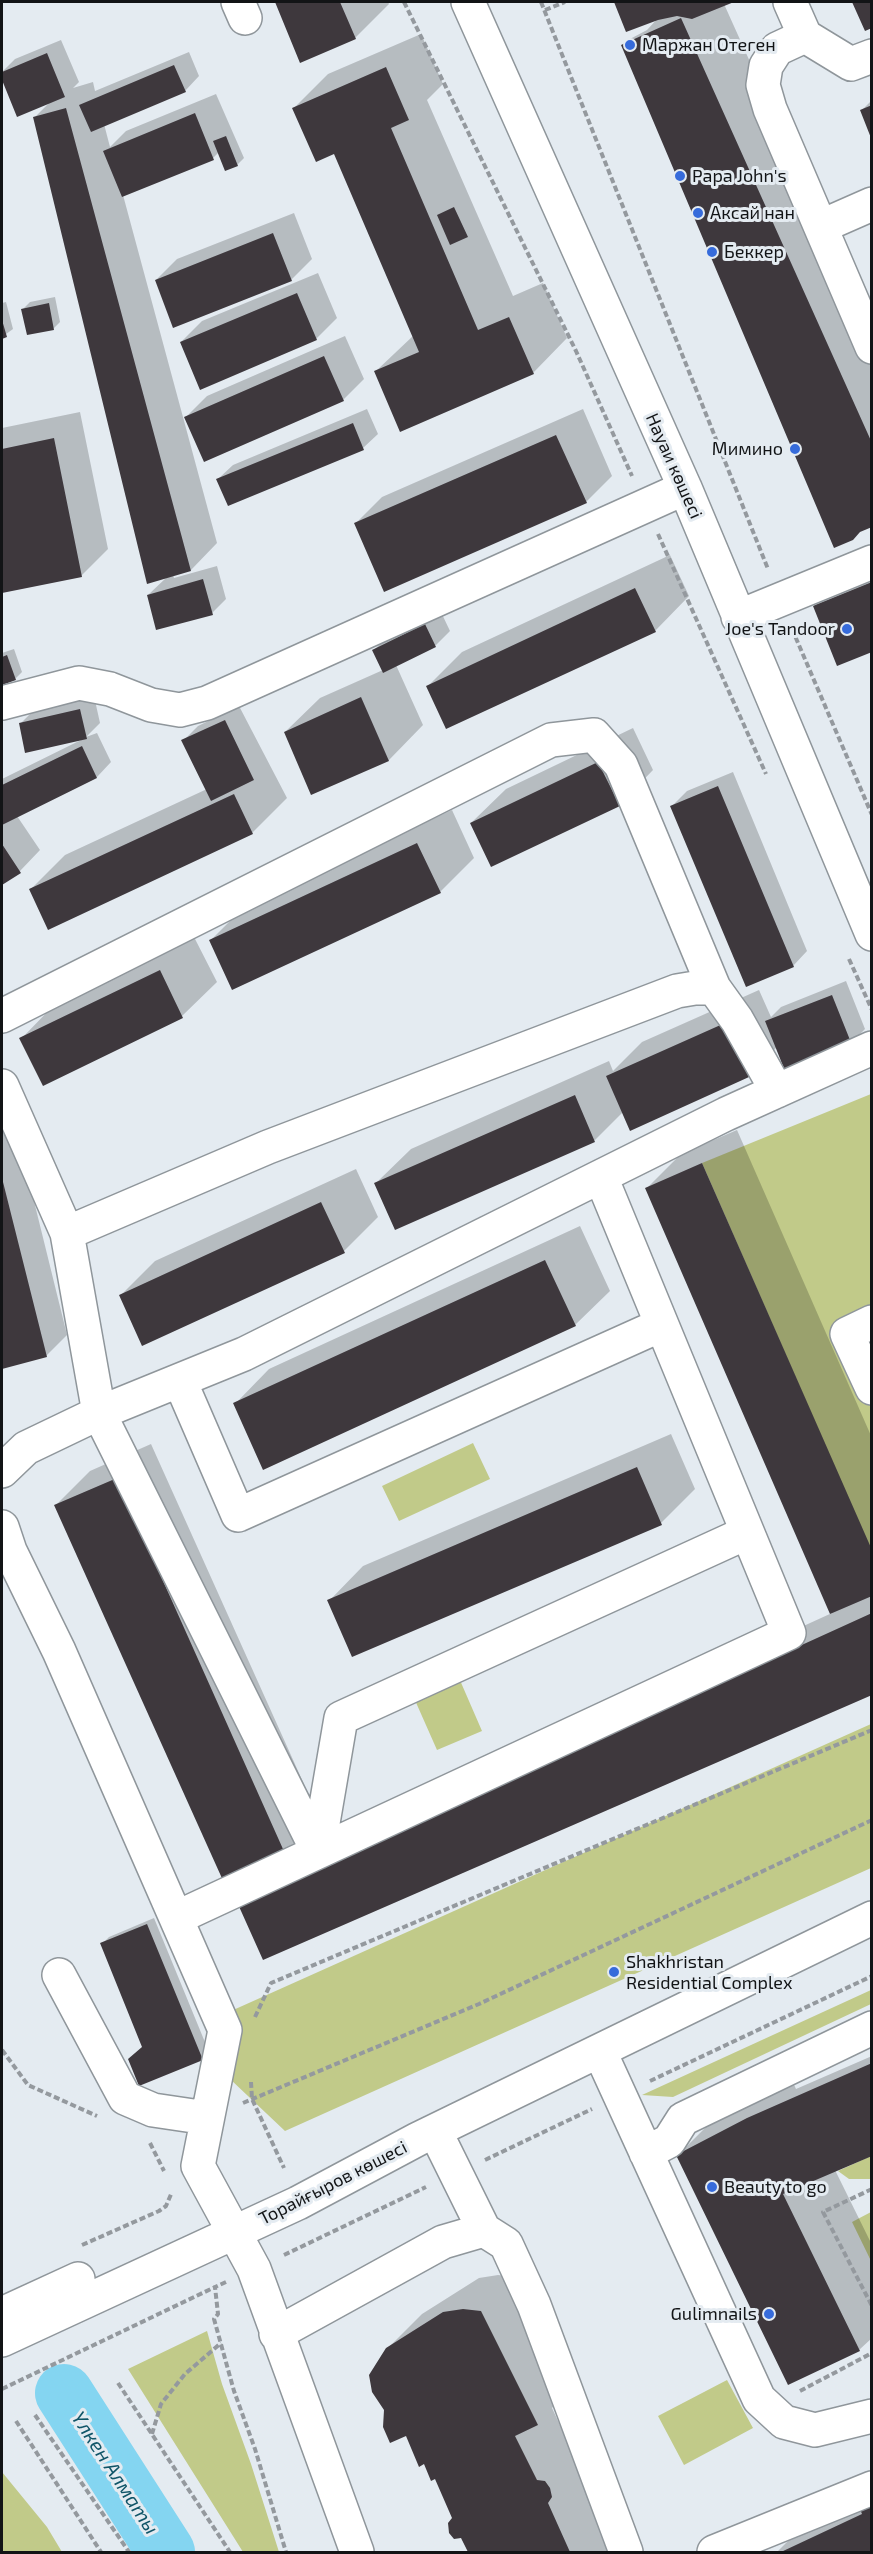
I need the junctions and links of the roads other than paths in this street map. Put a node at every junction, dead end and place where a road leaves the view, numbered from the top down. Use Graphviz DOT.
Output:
graph roads {
  1 [pos="468,2"];
  2 [pos="790,2"];
  3 [pos="805,36"];
  4 [pos="872,56"];
  5 [pos="872,204"];
  6 [pos="822,226"];
  7 [pos="872,346"];
  8 [pos="685,488"];
  9 [pos="872,562"];
  10 [pos="738,617"];
  11 [pos="2,703"];
  12 [pos="872,934"];
  13 [pos="714,988"];
  14 [pos="2,1016"];
  15 [pos="872,1048"];
  16 [pos="2,1086"];
  17 [pos="777,1091"];
  18 [pos="601,1177"];
  19 [pos="67,1233"];
  20 [pos="872,1322"];
  21 [pos="661,1325"];
  22 [pos="180,1381"];
  23 [pos="872,1388"];
  24 [pos="99,1413"];
  25 [pos="2,1472"];
  26 [pos="746,1533"];
  27 [pos="4,1545"];
  28 [pos="318,1852"];
  29 [pos="176,1918"];
  30 [pos="872,1918"];
  31 [pos="59,1975"];
  32 [pos="872,2028"];
  33 [pos="600,2052"];
  34 [pos="207,2118"];
  35 [pos="427,2135"];
  36 [pos="646,2153"];
  37 [pos="229,2223"];
  38 [pos="484,2230"];
  39 [pos="170,2249"];
  40 [pos="2,2314"];
  41 [pos="276,2334"];
  42 [pos="2,2340"];
  43 [pos="872,2416"];
  44 [pos="872,2488"];
  45 [pos="357,2553"];
  46 [pos="626,2553"];
  47 [pos="714,2553"];
  1 -- 8 [label="street, Науаи көшесі"];
  2 -- 3 [label="street"];
  3 -- 4 [label="street"];
  3 -- 6 [label="street"];
  5 -- 6 [label="street"];
  6 -- 7 [label="street"];
  8 -- 10 [label="street, Науаи көшесі"];
  8 -- 11 [label="street"];
  9 -- 10 [label="street"];
  10 -- 12 [label="street, Науаи көшесі"];
  13 -- 14 [label="street"];
  13 -- 17 [label="street"];
  13 -- 19 [label="street"];
  15 -- 17 [label="street"];
  16 -- 19 [label="street"];
  17 -- 18 [label="street"];
  18 -- 21 [label="street"];
  18 -- 22 [label="street"];
  19 -- 24 [label="street"];
  20 -- 23 [label="street"];
  21 -- 22 [label="street"];
  21 -- 26 [label="street"];
  22 -- 24 [label="street"];
  24 -- 25 [label="street"];
  24 -- 28 [label="street"];
  26 -- 28 [label="street"];
  26 -- 28 [label="street"];
  27 -- 29 [label="street"];
  28 -- 29 [label="street"];
  29 -- 34 [label="street"];
  30 -- 33 [label="street, Торайғыров көшесі"];
  31 -- 34 [label="street"];
  32 -- 36 [label="street"];
  33 -- 35 [label="street, Торайғыров көшесі"];
  33 -- 36 [label="street"];
  34 -- 37 [label="street"];
  35 -- 37 [label="street, Торайғыров көшесі"];
  35 -- 38 [label="street"];
  36 -- 43 [label="street"];
  37 -- 39 [label="street, Торайғыров көшесі"];
  37 -- 41 [label="street"];
  38 -- 41 [label="street"];
  38 -- 46 [label="street"];
  39 -- 40 [label="street, Торайғыров көшесі"];
  39 -- 42 [label="street, Торайғыров көшесі"];
  41 -- 45 [label="street"];
  44 -- 47 [label="street"];
}
